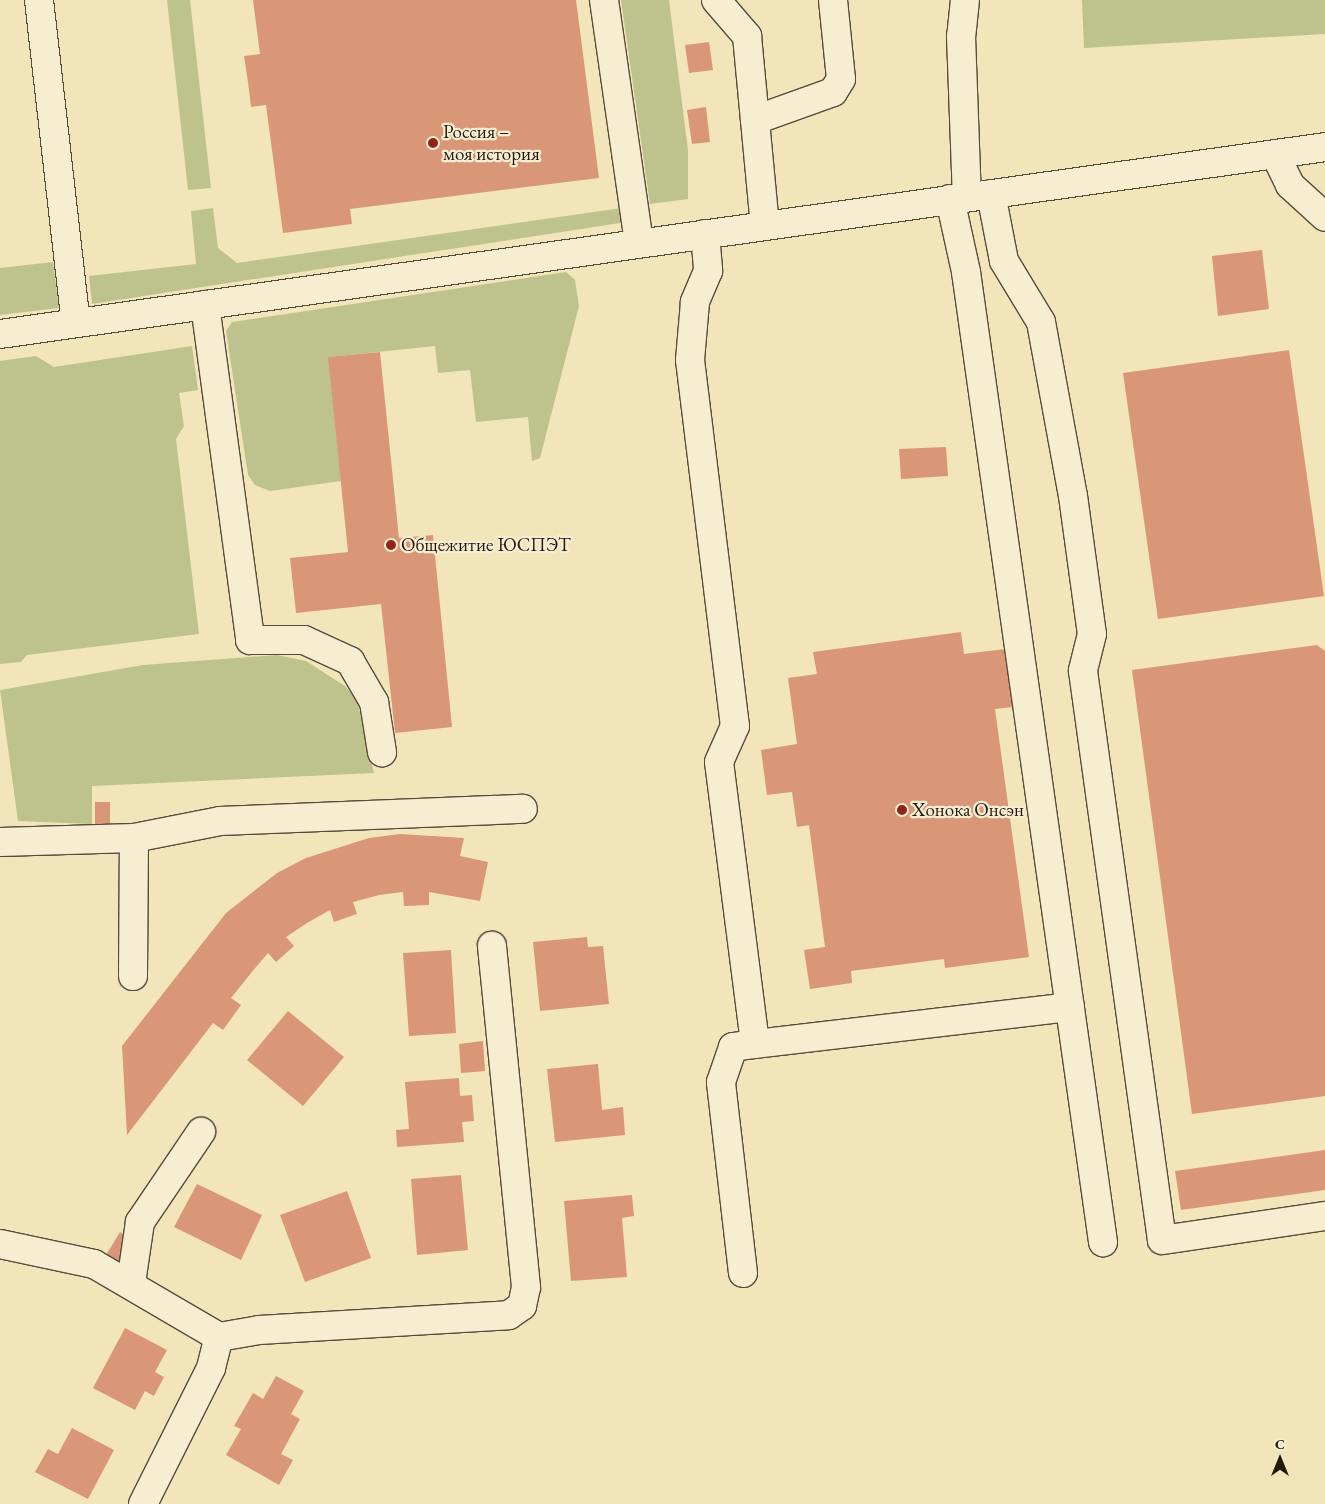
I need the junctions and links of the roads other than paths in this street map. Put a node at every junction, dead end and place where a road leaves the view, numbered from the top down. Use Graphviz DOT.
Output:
graph roads {
  1 [pos="39,0"];
  2 [pos="604,0"];
  3 [pos="716,0"];
  4 [pos="833,0"];
  5 [pos="965,0"];
  6 [pos="755,120"];
  7 [pos="1325,147"];
  8 [pos="1276,156"];
  9 [pos="969,196"];
  10 [pos="1325,217"];
  11 [pos="765,225"];
  12 [pos="705,234"];
  13 [pos="639,243"];
  14 [pos="205,305"];
  15 [pos="76,323"];
  16 [pos="0,334"];
  17 [pos="382,752"];
  18 [pos="523,808"];
  19 [pos="134,838"];
  20 [pos="0,842"];
  21 [pos="492,946"];
  22 [pos="133,976"];
  23 [pos="1070,1007"];
  24 [pos="756,1044"];
  25 [pos="201,1132"];
  26 [pos="1325,1216"];
  27 [pos="1103,1242"];
  28 [pos="0,1244"];
  29 [pos="743,1274"];
  30 [pos="131,1283"];
  31 [pos="219,1337"];
  32 [pos="143,1504"];
  1 -- 15 [label="street"];
  2 -- 13 [label="street"];
  3 -- 6 [label="street"];
  4 -- 6 [label="street"];
  5 -- 9 [label="street"];
  6 -- 11 [label="street"];
  7 -- 8 [label="street"];
  8 -- 9 [label="street"];
  8 -- 10 [label="street"];
  9 -- 11 [label="street"];
  9 -- 23 [label="street"];
  9 -- 26 [label="street"];
  11 -- 12 [label="street"];
  12 -- 13 [label="street"];
  12 -- 24 [label="street"];
  13 -- 14 [label="street"];
  14 -- 15 [label="street"];
  14 -- 17 [label="street"];
  15 -- 16 [label="street"];
  18 -- 19 [label="street"];
  19 -- 20 [label="street"];
  19 -- 22 [label="street"];
  21 -- 31 [label="street"];
  23 -- 24 [label="street"];
  23 -- 27 [label="street"];
  24 -- 29 [label="street"];
  25 -- 30 [label="street"];
  28 -- 30 [label="street"];
  30 -- 31 [label="street"];
  31 -- 32 [label="street"];
}
